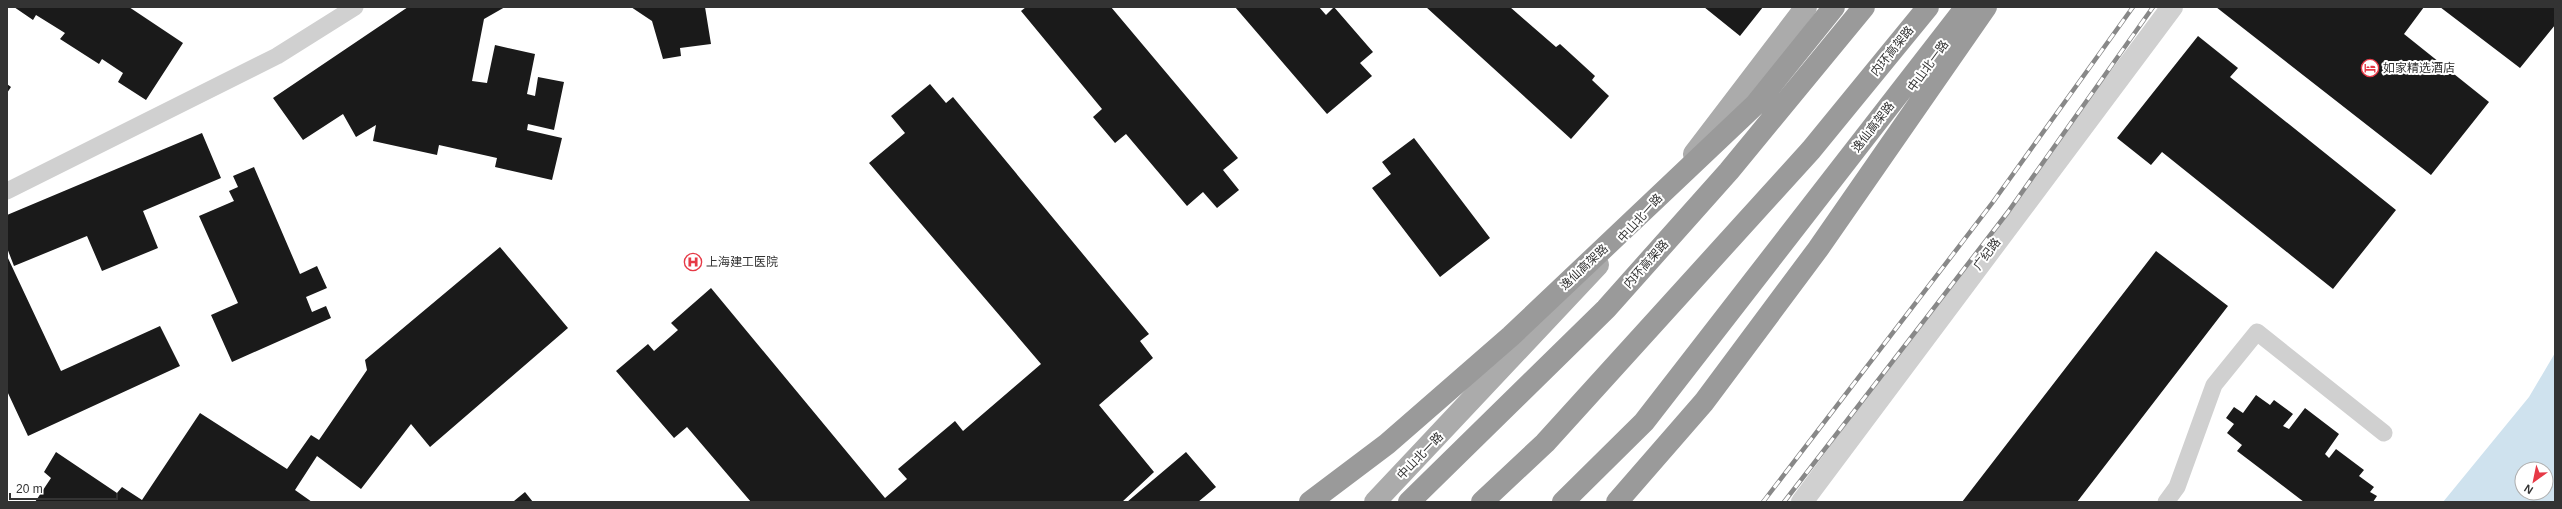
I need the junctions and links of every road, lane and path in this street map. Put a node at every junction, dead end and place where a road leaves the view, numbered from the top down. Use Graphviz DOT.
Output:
graph roads {
  1 [pos="355,7"];
  2 [pos="1806,7"];
  3 [pos="1834,7"];
  4 [pos="1864,7"];
  5 [pos="1928,7"];
  6 [pos="1966,7"];
  7 [pos="1972,7"];
  8 [pos="1986,7"];
  9 [pos="2172,7"];
  10 [pos="7,191"];
  11 [pos="2384,433"];
  12 [pos="1310,502"];
  13 [pos="1375,502"];
  14 [pos="1410,502"];
  15 [pos="1482,502"];
  16 [pos="1551,502"];
  17 [pos="1563,502"];
  18 [pos="1617,502"];
  19 [pos="1802,502"];
  20 [pos="2166,502"];
  1 -- 10 [label="lane"];
  2 -- 13 [label="main road, 中山北一路"];
  3 -- 12 [label="highway, 逸仙高架路"];
  4 -- 14 [label="highway, 内环高架路"];
  5 -- 15 [label="highway, 内环高架路"];
  6 -- 17 [label="highway, 逸仙高架路"];
  7 -- 16 [label="main road, 中山北一路"];
  8 -- 18 [label="highway"];
  9 -- 19 [label="street, 广纪路"];
  11 -- 20 [label="lane"];
}
